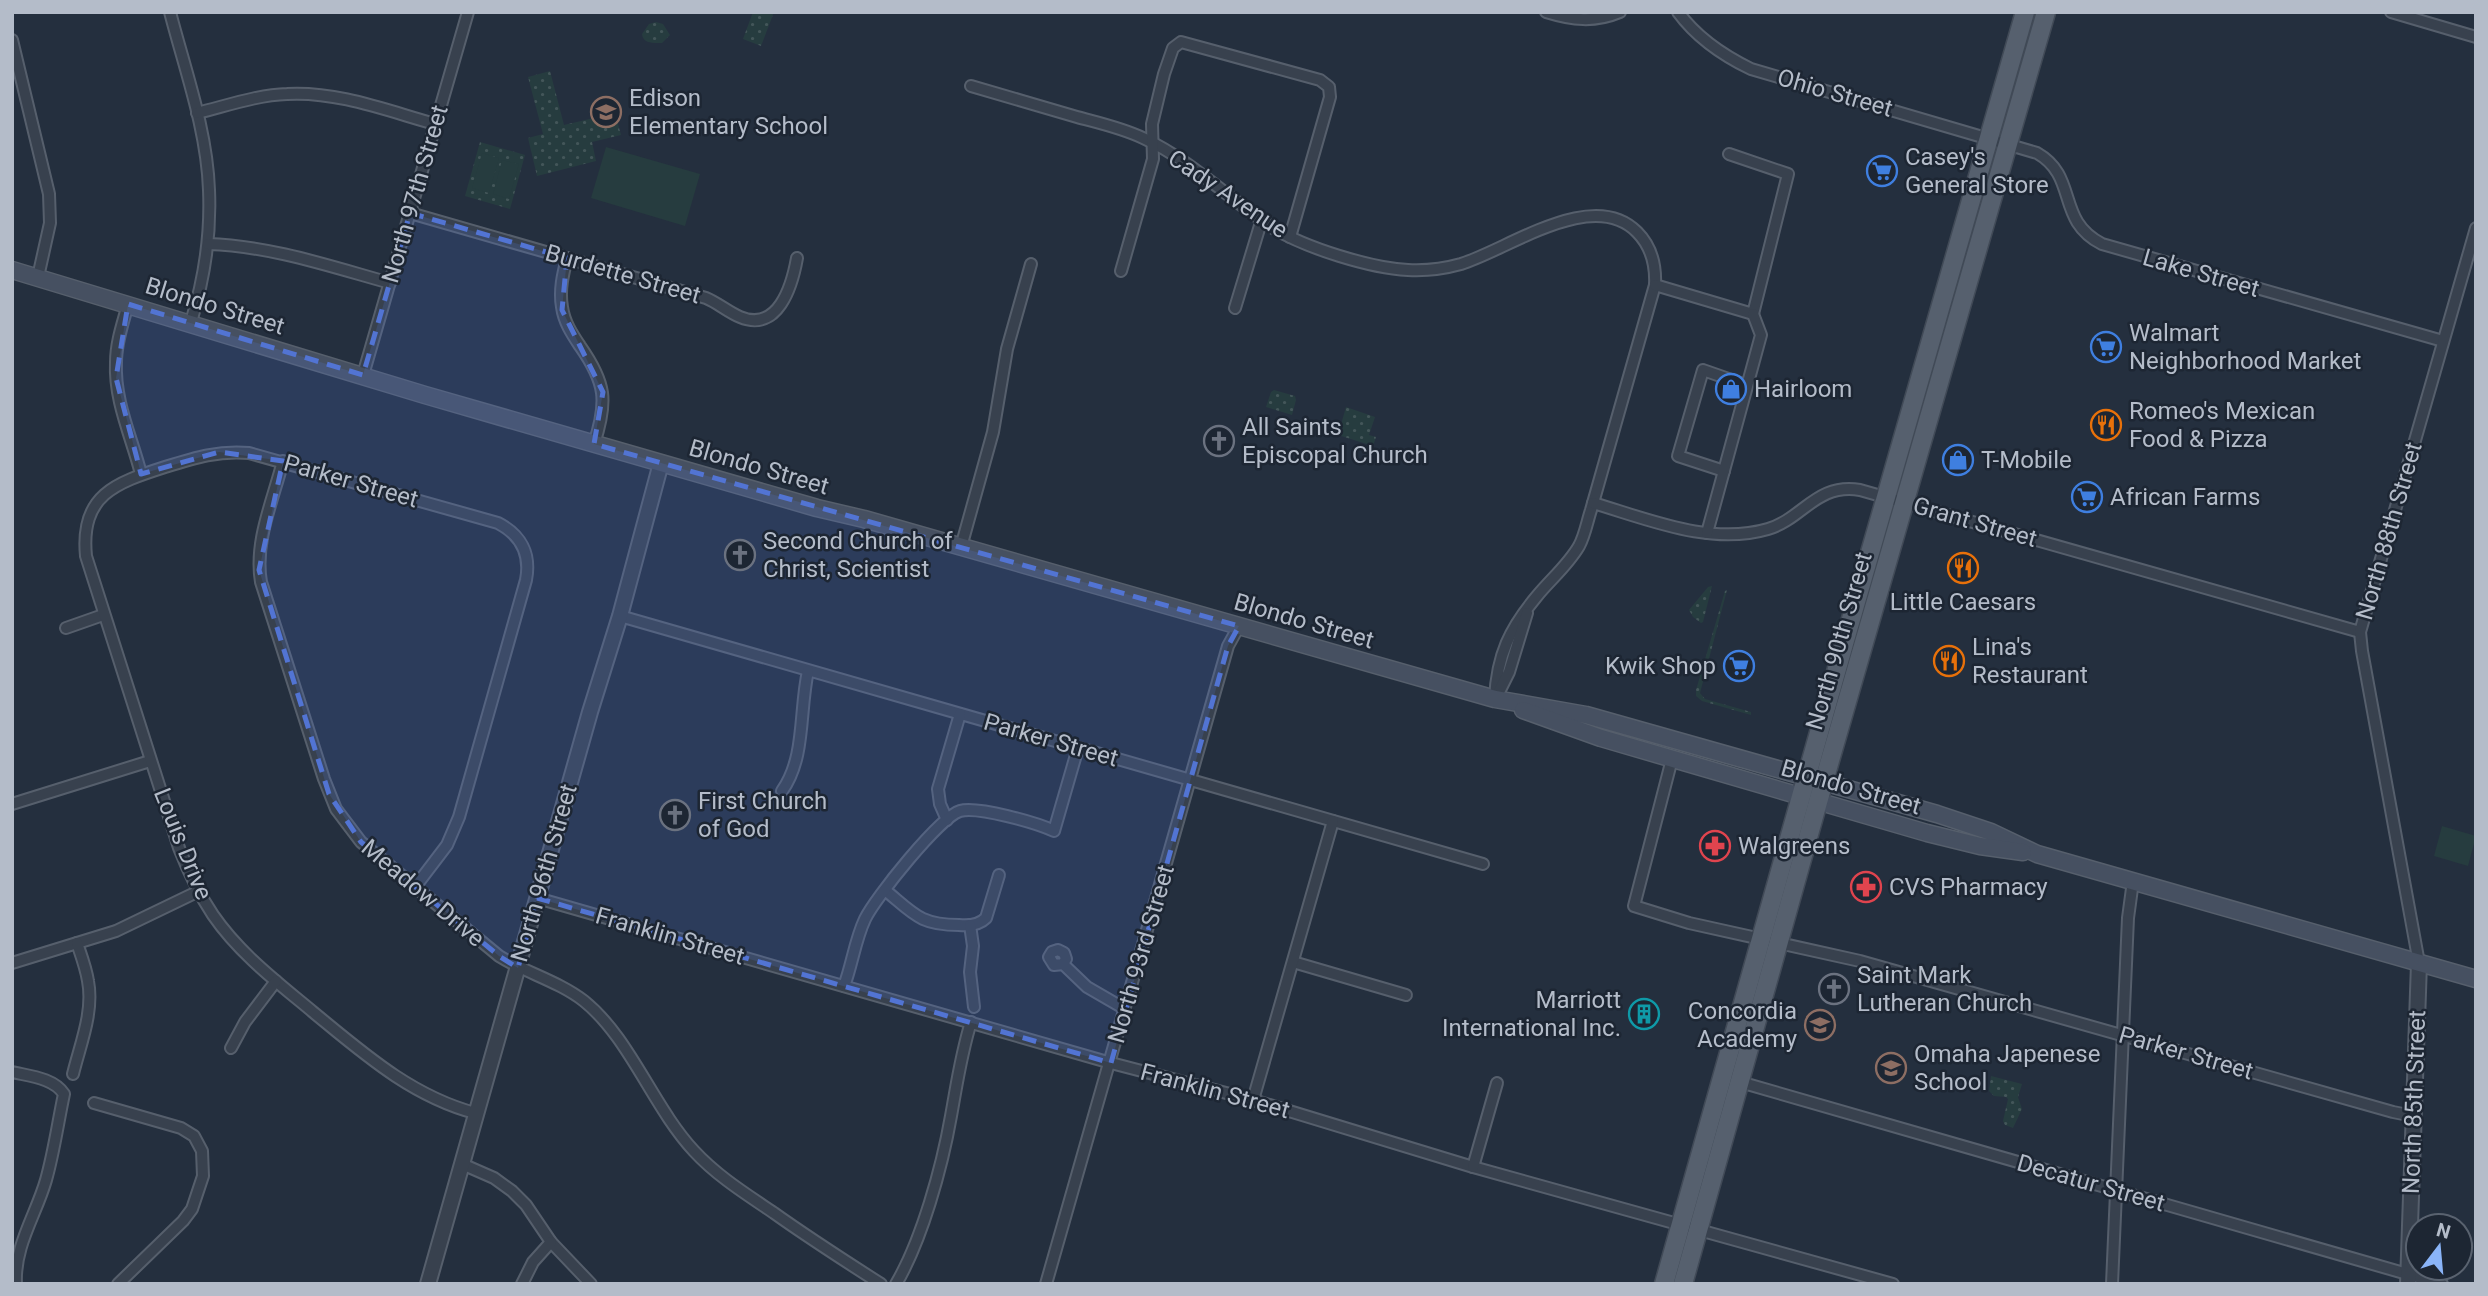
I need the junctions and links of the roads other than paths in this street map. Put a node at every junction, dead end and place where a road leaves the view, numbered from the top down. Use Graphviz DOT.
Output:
graph roads {
  1 [pos="170,12"];
  2 [pos="468,12"];
  3 [pos="1546,12"];
  4 [pos="1620,12"];
  5 [pos="1678,12"];
  6 [pos="2025,12"];
  7 [pos="2046,12"];
  8 [pos="2391,12"];
  9 [pos="2476,37"];
  10 [pos="12,40"];
  11 [pos="971,86"];
  12 [pos="197,113"];
  13 [pos="435,124"];
  14 [pos="1990,138"];
  15 [pos="1152,143"];
  16 [pos="2008,143"];
  17 [pos="1729,154"];
  18 [pos="410,213"];
  19 [pos="1262,219"];
  20 [pos="2476,228"];
  21 [pos="1290,237"];
  22 [pos="208,244"];
  23 [pos="567,258"];
  24 [pos="797,258"];
  25 [pos="1031,264"];
  26 [pos="12,270"];
  27 [pos="1121,271"];
  28 [pos="38,277"];
  29 [pos="1655,281"];
  30 [pos="390,283"];
  31 [pos="128,303"];
  32 [pos="1235,308"];
  33 [pos="1753,314"];
  34 [pos="191,323"];
  35 [pos="2443,341"];
  36 [pos="363,375"];
  37 [pos="1746,385"];
  38 [pos="594,444"];
  39 [pos="283,461"];
  40 [pos="661,463"];
  41 [pos="1724,471"];
  42 [pos="141,474"];
  43 [pos="1886,496"];
  44 [pos="1905,502"];
  45 [pos="1593,503"];
  46 [pos="1707,533"];
  47 [pos="961,547"];
  48 [pos="103,615"];
  49 [pos="620,616"];
  50 [pos="1239,626"];
  51 [pos="66,628"];
  52 [pos="2360,632"];
  53 [pos="808,671"];
  54 [pos="1495,699"];
  55 [pos="960,714"];
  56 [pos="1079,748"];
  57 [pos="1672,760"];
  58 [pos="150,761"];
  59 [pos="1805,779"];
  60 [pos="1191,780"];
  61 [pos="1824,784"];
  62 [pos="782,791"];
  63 [pos="1801,796"];
  64 [pos="1818,802"];
  65 [pos="12,804"];
  66 [pos="947,820"];
  67 [pos="1333,821"];
  68 [pos="2037,854"];
  69 [pos="1483,864"];
  70 [pos="999,875"];
  71 [pos="2133,881"];
  72 [pos="415,887"];
  73 [pos="885,890"];
  74 [pos="199,891"];
  75 [pos="537,898"];
  76 [pos="970,925"];
  77 [pos="1761,939"];
  78 [pos="1779,942"];
  79 [pos="77,943"];
  80 [pos="12,962"];
  81 [pos="1293,962"];
  82 [pos="2419,963"];
  83 [pos="1063,964"];
  84 [pos="518,968"];
  85 [pos="2476,979"];
  86 [pos="276,981"];
  87 [pos="844,986"];
  88 [pos="1406,995"];
  89 [pos="974,1007"];
  90 [pos="1125,1009"];
  91 [pos="971,1022"];
  92 [pos="2124,1036"];
  93 [pos="231,1048"];
  94 [pos="1111,1063"];
  95 [pos="12,1072"];
  96 [pos="72,1074"];
  97 [pos="1740,1082"];
  98 [pos="1497,1083"];
  99 [pos="1253,1100"];
  100 [pos="94,1103"];
  101 [pos="475,1113"];
  102 [pos="2413,1116"];
  103 [pos="462,1164"];
  104 [pos="1473,1167"];
  105 [pos="2118,1191"];
  106 [pos="2410,1212"];
  107 [pos="1690,1226"];
  108 [pos="551,1242"];
  109 [pos="16,1253"];
  110 [pos="2404,1278"];
  111 [pos="16,1284"];
  112 [pos="118,1284"];
  113 [pos="428,1284"];
  114 [pos="522,1284"];
  115 [pos="590,1284"];
  116 [pos="881,1284"];
  117 [pos="897,1284"];
  118 [pos="1046,1284"];
  119 [pos="1664,1284"];
  120 [pos="1683,1284"];
  121 [pos="1893,1284"];
  122 [pos="2112,1284"];
  1 -- 12 [label="street"];
  2 -- 13 [label="street, North 97th Street"];
  3 -- 4 [label="street"];
  5 -- 14 [label="street, Ohio Street"];
  6 -- 14 [label="main road, North 90th Street"];
  7 -- 16 [label="main road, North 90th Street"];
  8 -- 9 [label="street"];
  10 -- 28 [label="street"];
  11 -- 15 [label="street, Cady Avenue"];
  12 -- 13 [label="street"];
  12 -- 22 [label="street"];
  13 -- 18 [label="street, North 97th Street"];
  14 -- 16 [label="street, Ohio Street"];
  14 -- 43 [label="main road, North 90th Street"];
  15 -- 19 [label="street, Cady Avenue"];
  15 -- 21 [label="street"];
  15 -- 27 [label="street"];
  16 -- 35 [label="street, Lake Street"];
  16 -- 44 [label="main road, North 90th Street"];
  17 -- 33 [label="street"];
  18 -- 23 [label="street, Burdette Street"];
  18 -- 30 [label="street, North 97th Street"];
  19 -- 21 [label="street, Cady Avenue"];
  19 -- 32 [label="street"];
  20 -- 35 [label="street, North 88th Street"];
  21 -- 29 [label="street, Cady Avenue"];
  22 -- 30 [label="street"];
  22 -- 34 [label="street"];
  23 -- 24 [label="street, Burdette Street"];
  23 -- 38 [label="street"];
  25 -- 47 [label="street"];
  26 -- 28 [label="main road, Blondo Street"];
  28 -- 31 [label="main road, Blondo Street"];
  29 -- 33 [label="street"];
  29 -- 45 [label="street"];
  30 -- 36 [label="street, North 97th Street"];
  31 -- 34 [label="main road, Blondo Street"];
  31 -- 42 [label="street"];
  33 -- 37 [label="street"];
  34 -- 36 [label="main road, Blondo Street"];
  35 -- 52 [label="street, North 88th Street"];
  36 -- 38 [label="main road, Blondo Street"];
  37 -- 41 [label="street"];
  37 -- 41 [label="street"];
  38 -- 40 [label="main road, Blondo Street"];
  39 -- 42 [label="street, Parker Street"];
  39 -- 72 [label="street, Meadow Drive"];
  39 -- 72 [label="street, Parker Street"];
  40 -- 47 [label="main road, Blondo Street"];
  40 -- 49 [label="street, North 96th Street"];
  41 -- 46 [label="street"];
  42 -- 48 [label="street, Louis Drive"];
  43 -- 44 [label="street, Grant Street"];
  43 -- 46 [label="street, Grant Street"];
  43 -- 59 [label="main road, North 90th Street"];
  44 -- 52 [label="street, Grant Street"];
  44 -- 61 [label="main road, North 90th Street"];
  45 -- 46 [label="street, Grant Street"];
  45 -- 54 [label="street"];
  47 -- 50 [label="main road, Blondo Street"];
  48 -- 51 [label="street"];
  48 -- 58 [label="street, Louis Drive"];
  49 -- 53 [label="street, Parker Street"];
  49 -- 75 [label="street, North 96th Street"];
  50 -- 54 [label="main road, Blondo Street"];
  50 -- 60 [label="street, North 93rd Street"];
  52 -- 82 [label="street, North 88th Street"];
  53 -- 55 [label="street, Parker Street"];
  53 -- 62 [label="street"];
  54 -- 57 [label="main road, Blondo Street"];
  54 -- 59 [label="main road, Blondo Street"];
  55 -- 56 [label="street, Parker Street"];
  55 -- 66 [label="street"];
  56 -- 60 [label="street, Parker Street"];
  56 -- 66 [label="street"];
  57 -- 63 [label="main road, Blondo Street"];
  57 -- 77 [label="street, Parker Street"];
  58 -- 65 [label="street"];
  58 -- 74 [label="street, Louis Drive"];
  59 -- 61 [label="main road, Blondo Street"];
  59 -- 63 [label="main road, North 90th Street"];
  60 -- 67 [label="street, Parker Street"];
  60 -- 90 [label="street, North 93rd Street"];
  61 -- 64 [label="main road, North 90th Street"];
  61 -- 68 [label="main road, Blondo Street"];
  63 -- 64 [label="main road, Blondo Street"];
  63 -- 77 [label="main road, North 90th Street"];
  64 -- 68 [label="main road, Blondo Street"];
  64 -- 78 [label="main road, North 90th Street"];
  66 -- 73 [label="street"];
  67 -- 69 [label="street, Parker Street"];
  67 -- 81 [label="street"];
  68 -- 71 [label="main road, Blondo Street"];
  70 -- 76 [label="street"];
  71 -- 82 [label="main road, Blondo Street"];
  71 -- 92 [label="street"];
  72 -- 84 [label="street, Meadow Drive"];
  73 -- 76 [label="street"];
  73 -- 87 [label="street"];
  74 -- 79 [label="street"];
  74 -- 86 [label="street, Louis Drive"];
  75 -- 84 [label="street, North 96th Street"];
  75 -- 87 [label="street, Franklin Street"];
  76 -- 89 [label="street"];
  77 -- 78 [label="street, Parker Street"];
  77 -- 107 [label="main road, North 90th Street"];
  78 -- 92 [label="street, Parker Street"];
  78 -- 97 [label="main road, North 90th Street"];
  79 -- 80 [label="street"];
  79 -- 96 [label="street"];
  81 -- 88 [label="street"];
  81 -- 99 [label="street"];
  82 -- 85 [label="main road, Blondo Street"];
  82 -- 102 [label="street, North 85th Street"];
  83 -- 90 [label="street"];
  84 -- 101 [label="street, North 96th Street"];
  84 -- 116 [label="street, Meadow Drive"];
  86 -- 93 [label="street"];
  86 -- 101 [label="street, Louis Drive"];
  87 -- 91 [label="street, Franklin Street"];
  90 -- 94 [label="street, North 93rd Street"];
  91 -- 94 [label="street, Franklin Street"];
  91 -- 117 [label="street"];
  92 -- 102 [label="street, Parker Street"];
  92 -- 105 [label="street"];
  94 -- 99 [label="street, Franklin Street"];
  94 -- 118 [label="street, North 93rd Street"];
  95 -- 109 [label="street"];
  97 -- 105 [label="street, Decatur Street"];
  97 -- 107 [label="main road, North 90th Street"];
  98 -- 104 [label="street"];
  99 -- 104 [label="street, Franklin Street"];
  100 -- 112 [label="street"];
  101 -- 103 [label="street, North 96th Street"];
  102 -- 106 [label="street, North 85th Street"];
  103 -- 108 [label="street"];
  103 -- 113 [label="street, North 96th Street"];
  104 -- 107 [label="street, Franklin Street"];
  105 -- 110 [label="street, Decatur Street"];
  105 -- 122 [label="street"];
  107 -- 119 [label="main road, North 90th Street"];
  107 -- 120 [label="main road, North 90th Street"];
  107 -- 121 [label="street, Franklin Street"];
  108 -- 114 [label="street"];
  108 -- 115 [label="street"];
  109 -- 111 [label="street"];
}
